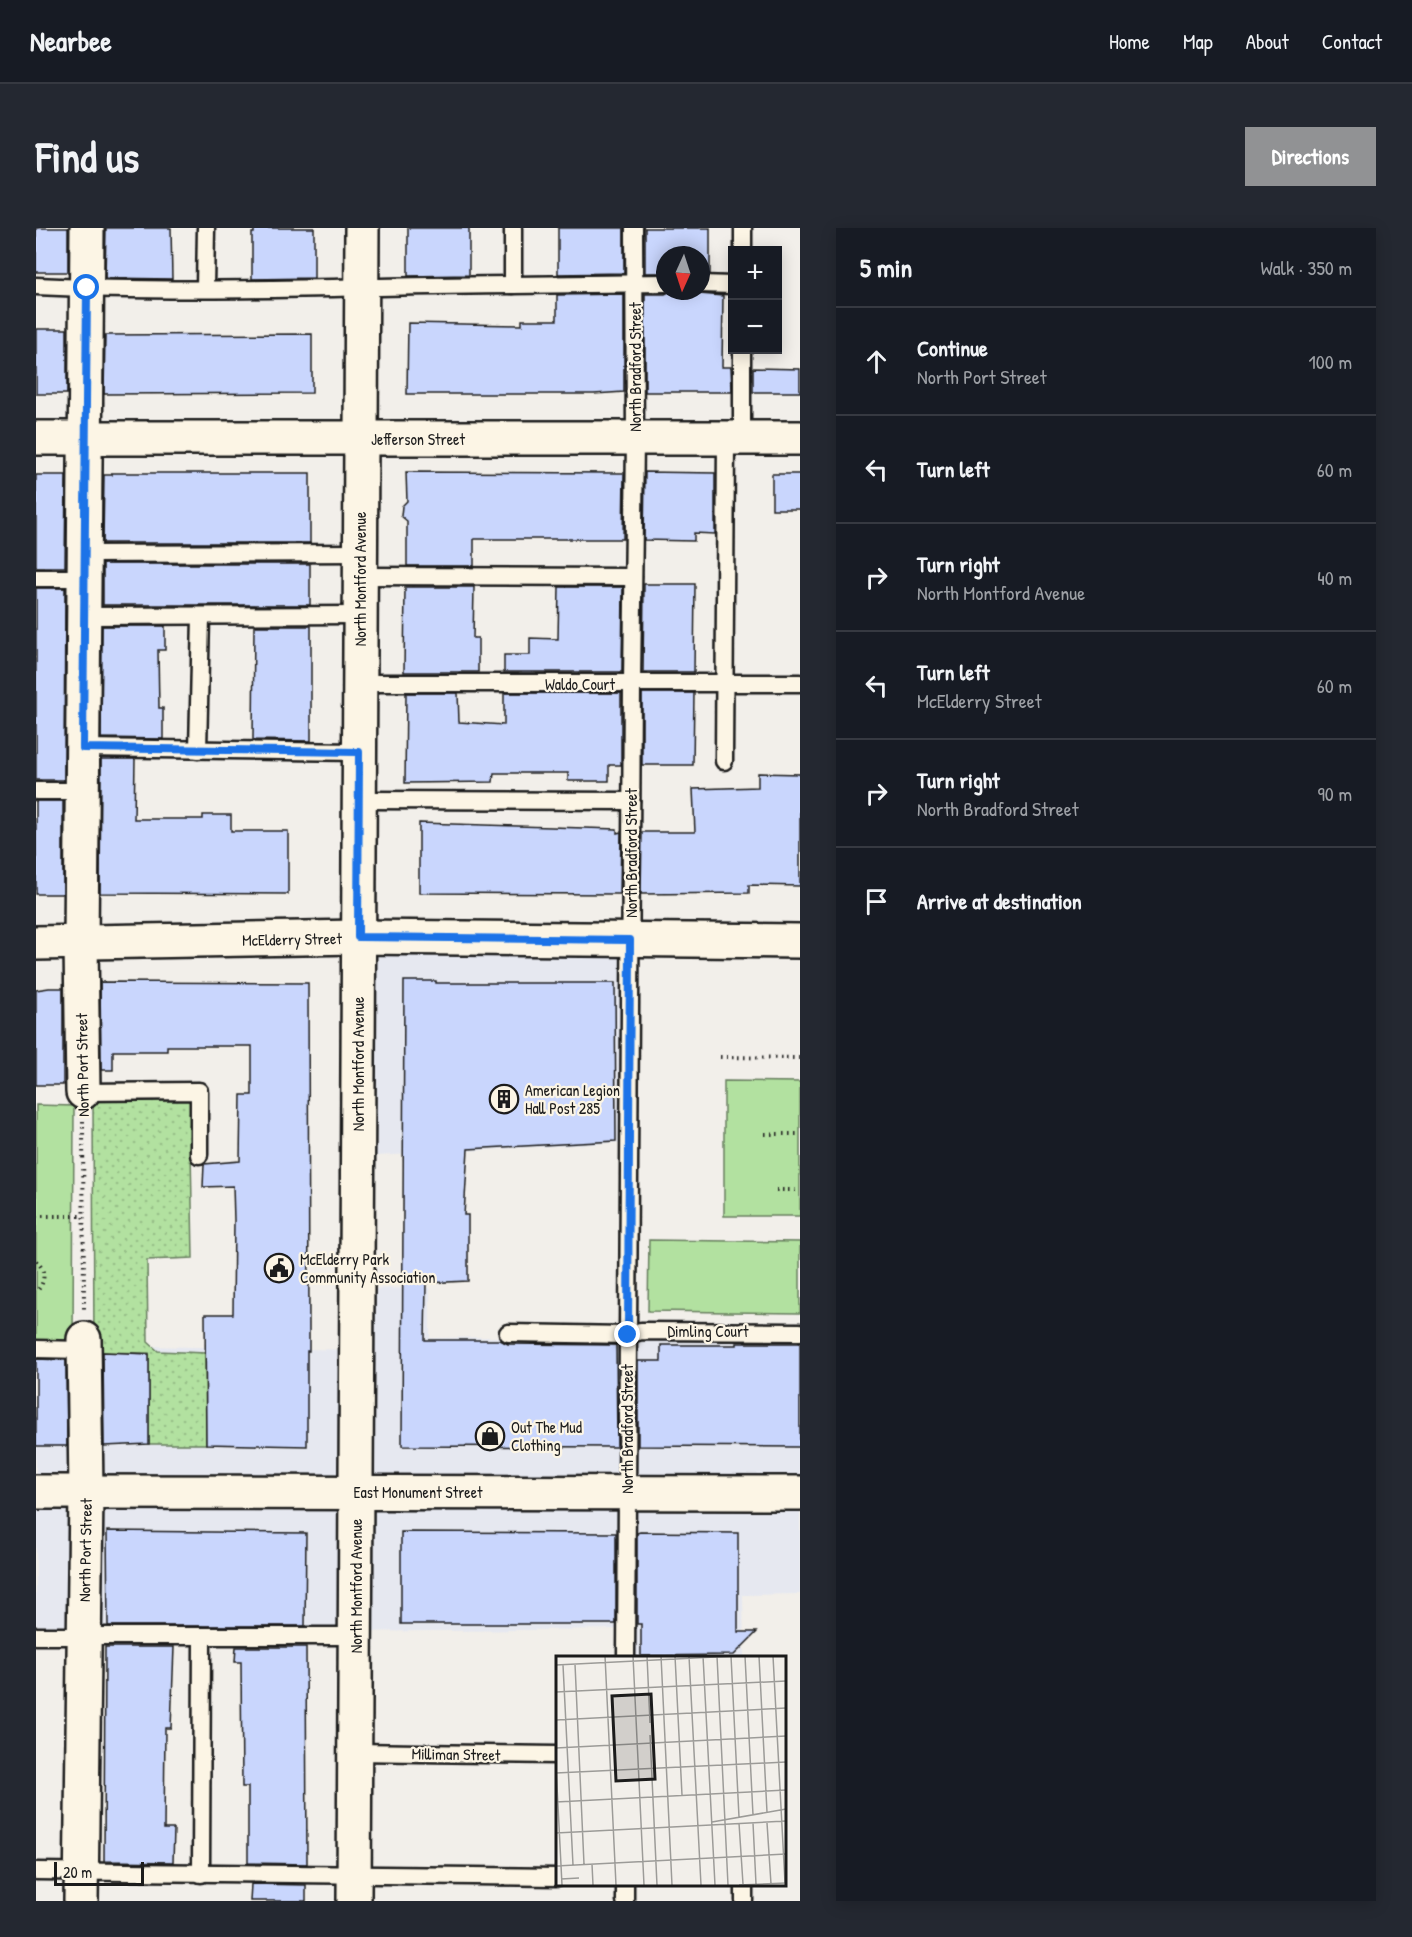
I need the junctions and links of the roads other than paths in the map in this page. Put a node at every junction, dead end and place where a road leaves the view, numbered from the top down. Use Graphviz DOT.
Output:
graph roads {
  1 [pos="87,228"];
  2 [pos="206,228"];
  3 [pos="362,228"];
  4 [pos="513,228"];
  5 [pos="634,228"];
  6 [pos="743,228"];
  7 [pos="743,246"];
  8 [pos="634,283"];
  9 [pos="656,284"];
  10 [pos="710,284"];
  11 [pos="513,285"];
  12 [pos="728,285"];
  13 [pos="36,286"];
  14 [pos="362,286"];
  15 [pos="87,288"];
  16 [pos="205,289"];
  17 [pos="742,354"];
  18 [pos="36,438"];
  19 [pos="86,438"];
  20 [pos="361,438"];
  21 [pos="800,438"];
  22 [pos="635,439"];
  23 [pos="734,439"];
  24 [pos="360,565"];
  25 [pos="85,566"];
  26 [pos="633,577"];
  27 [pos="36,578"];
  28 [pos="360,615"];
  29 [pos="85,616"];
  30 [pos="201,616"];
  31 [pos="360,683"];
  32 [pos="726,683"];
  33 [pos="800,683"];
  34 [pos="632,684"];
  35 [pos="83,748"];
  36 [pos="198,750"];
  37 [pos="359,752"];
  38 [pos="724,761"];
  39 [pos="36,791"];
  40 [pos="83,791"];
  41 [pos="359,800"];
  42 [pos="631,801"];
  43 [pos="358,937"];
  44 [pos="630,940"];
  45 [pos="800,941"];
  46 [pos="36,943"];
  47 [pos="81,943"];
  48 [pos="82,1092"];
  49 [pos="199,1155"];
  50 [pos="800,1332"];
  51 [pos="508,1333"];
  52 [pos="628,1335"];
  53 [pos="84,1345"];
  54 [pos="36,1349"];
  55 [pos="36,1492"];
  56 [pos="86,1492"];
  57 [pos="356,1492"];
  58 [pos="627,1492"];
  59 [pos="800,1493"];
  60 [pos="36,1636"];
  61 [pos="84,1636"];
  62 [pos="202,1636"];
  63 [pos="356,1636"];
  64 [pos="626,1656"];
  65 [pos="355,1752"];
  66 [pos="556,1755"];
  67 [pos="36,1871"];
  68 [pos="201,1874"];
  69 [pos="556,1876"];
  70 [pos="81,1886"];
  71 [pos="354,1888"];
  1 -- 15 [label="street, North Port Street"];
  2 -- 16 [label="lane"];
  3 -- 14 [label="street, North Montford Avenue"];
  4 -- 11 [label="lane"];
  5 -- 8 [label="lane, North Bradford Street"];
  6 -- 7 [label="lane"];
  8 -- 9 [label="lane"];
  8 -- 11 [label="lane"];
  8 -- 22 [label="lane, North Bradford Street"];
  10 -- 12 [label="lane"];
  11 -- 14 [label="lane"];
  13 -- 15 [label="lane"];
  14 -- 16 [label="lane"];
  14 -- 20 [label="street, North Montford Avenue"];
  15 -- 16 [label="lane"];
  15 -- 19 [label="street, North Port Street"];
  17 -- 23 [label="lane"];
  18 -- 19 [label="street, Jefferson Street"];
  19 -- 20 [label="street, Jefferson Street"];
  19 -- 25 [label="street, North Port Street"];
  20 -- 22 [label="street, Jefferson Street"];
  20 -- 24 [label="street, North Montford Avenue"];
  21 -- 23 [label="street, Jefferson Street"];
  22 -- 23 [label="street, Jefferson Street"];
  22 -- 26 [label="lane, North Bradford Street"];
  23 -- 32 [label="lane"];
  24 -- 25 [label="lane"];
  24 -- 26 [label="lane"];
  24 -- 28 [label="street, North Montford Avenue"];
  25 -- 27 [label="lane"];
  25 -- 29 [label="street, North Port Street"];
  26 -- 34 [label="lane, North Bradford Street"];
  28 -- 30 [label="lane"];
  28 -- 31 [label="street, North Montford Avenue"];
  29 -- 30 [label="lane"];
  29 -- 35 [label="street, North Port Street"];
  30 -- 36 [label="lane"];
  31 -- 34 [label="lane, Waldo Court"];
  31 -- 37 [label="street, North Montford Avenue"];
  32 -- 33 [label="lane, Waldo Court"];
  32 -- 34 [label="lane, Waldo Court"];
  32 -- 38 [label="lane"];
  34 -- 42 [label="lane, North Bradford Street"];
  35 -- 36 [label="lane"];
  35 -- 40 [label="street, North Port Street"];
  36 -- 37 [label="lane"];
  37 -- 41 [label="street, North Montford Avenue"];
  39 -- 40 [label="lane"];
  40 -- 47 [label="street, North Port Street"];
  41 -- 42 [label="lane"];
  41 -- 43 [label="street, North Montford Avenue"];
  42 -- 44 [label="lane, North Bradford Street"];
  43 -- 44 [label="street, McElderry Street"];
  43 -- 47 [label="street, McElderry Street"];
  43 -- 57 [label="street, North Montford Avenue"];
  44 -- 45 [label="street, McElderry Street"];
  44 -- 52 [label="lane, North Bradford Street"];
  46 -- 47 [label="street, McElderry Street"];
  47 -- 48 [label="street, North Port Street"];
  48 -- 49 [label="lane"];
  50 -- 52 [label="lane, Dimling Court"];
  51 -- 52 [label="lane, Dimling Court"];
  52 -- 58 [label="lane, North Bradford Street"];
  53 -- 54 [label="lane"];
  53 -- 56 [label="street, North Port Street"];
  55 -- 56 [label="street, East Monument Street"];
  56 -- 57 [label="street, East Monument Street"];
  56 -- 61 [label="street, North Port Street"];
  57 -- 58 [label="street, East Monument Street"];
  57 -- 63 [label="street, North Montford Avenue"];
  58 -- 59 [label="street, East Monument Street"];
  58 -- 64 [label="lane, North Bradford Street"];
  60 -- 61 [label="lane"];
  61 -- 62 [label="lane"];
  61 -- 70 [label="street, North Port Street"];
  62 -- 63 [label="lane"];
  62 -- 68 [label="lane"];
  63 -- 65 [label="street, North Montford Avenue"];
  65 -- 66 [label="lane, Milliman Street"];
  65 -- 71 [label="street, North Montford Avenue"];
  67 -- 70 [label="lane"];
  68 -- 70 [label="lane"];
  68 -- 71 [label="lane"];
  69 -- 71 [label="lane"];
}
